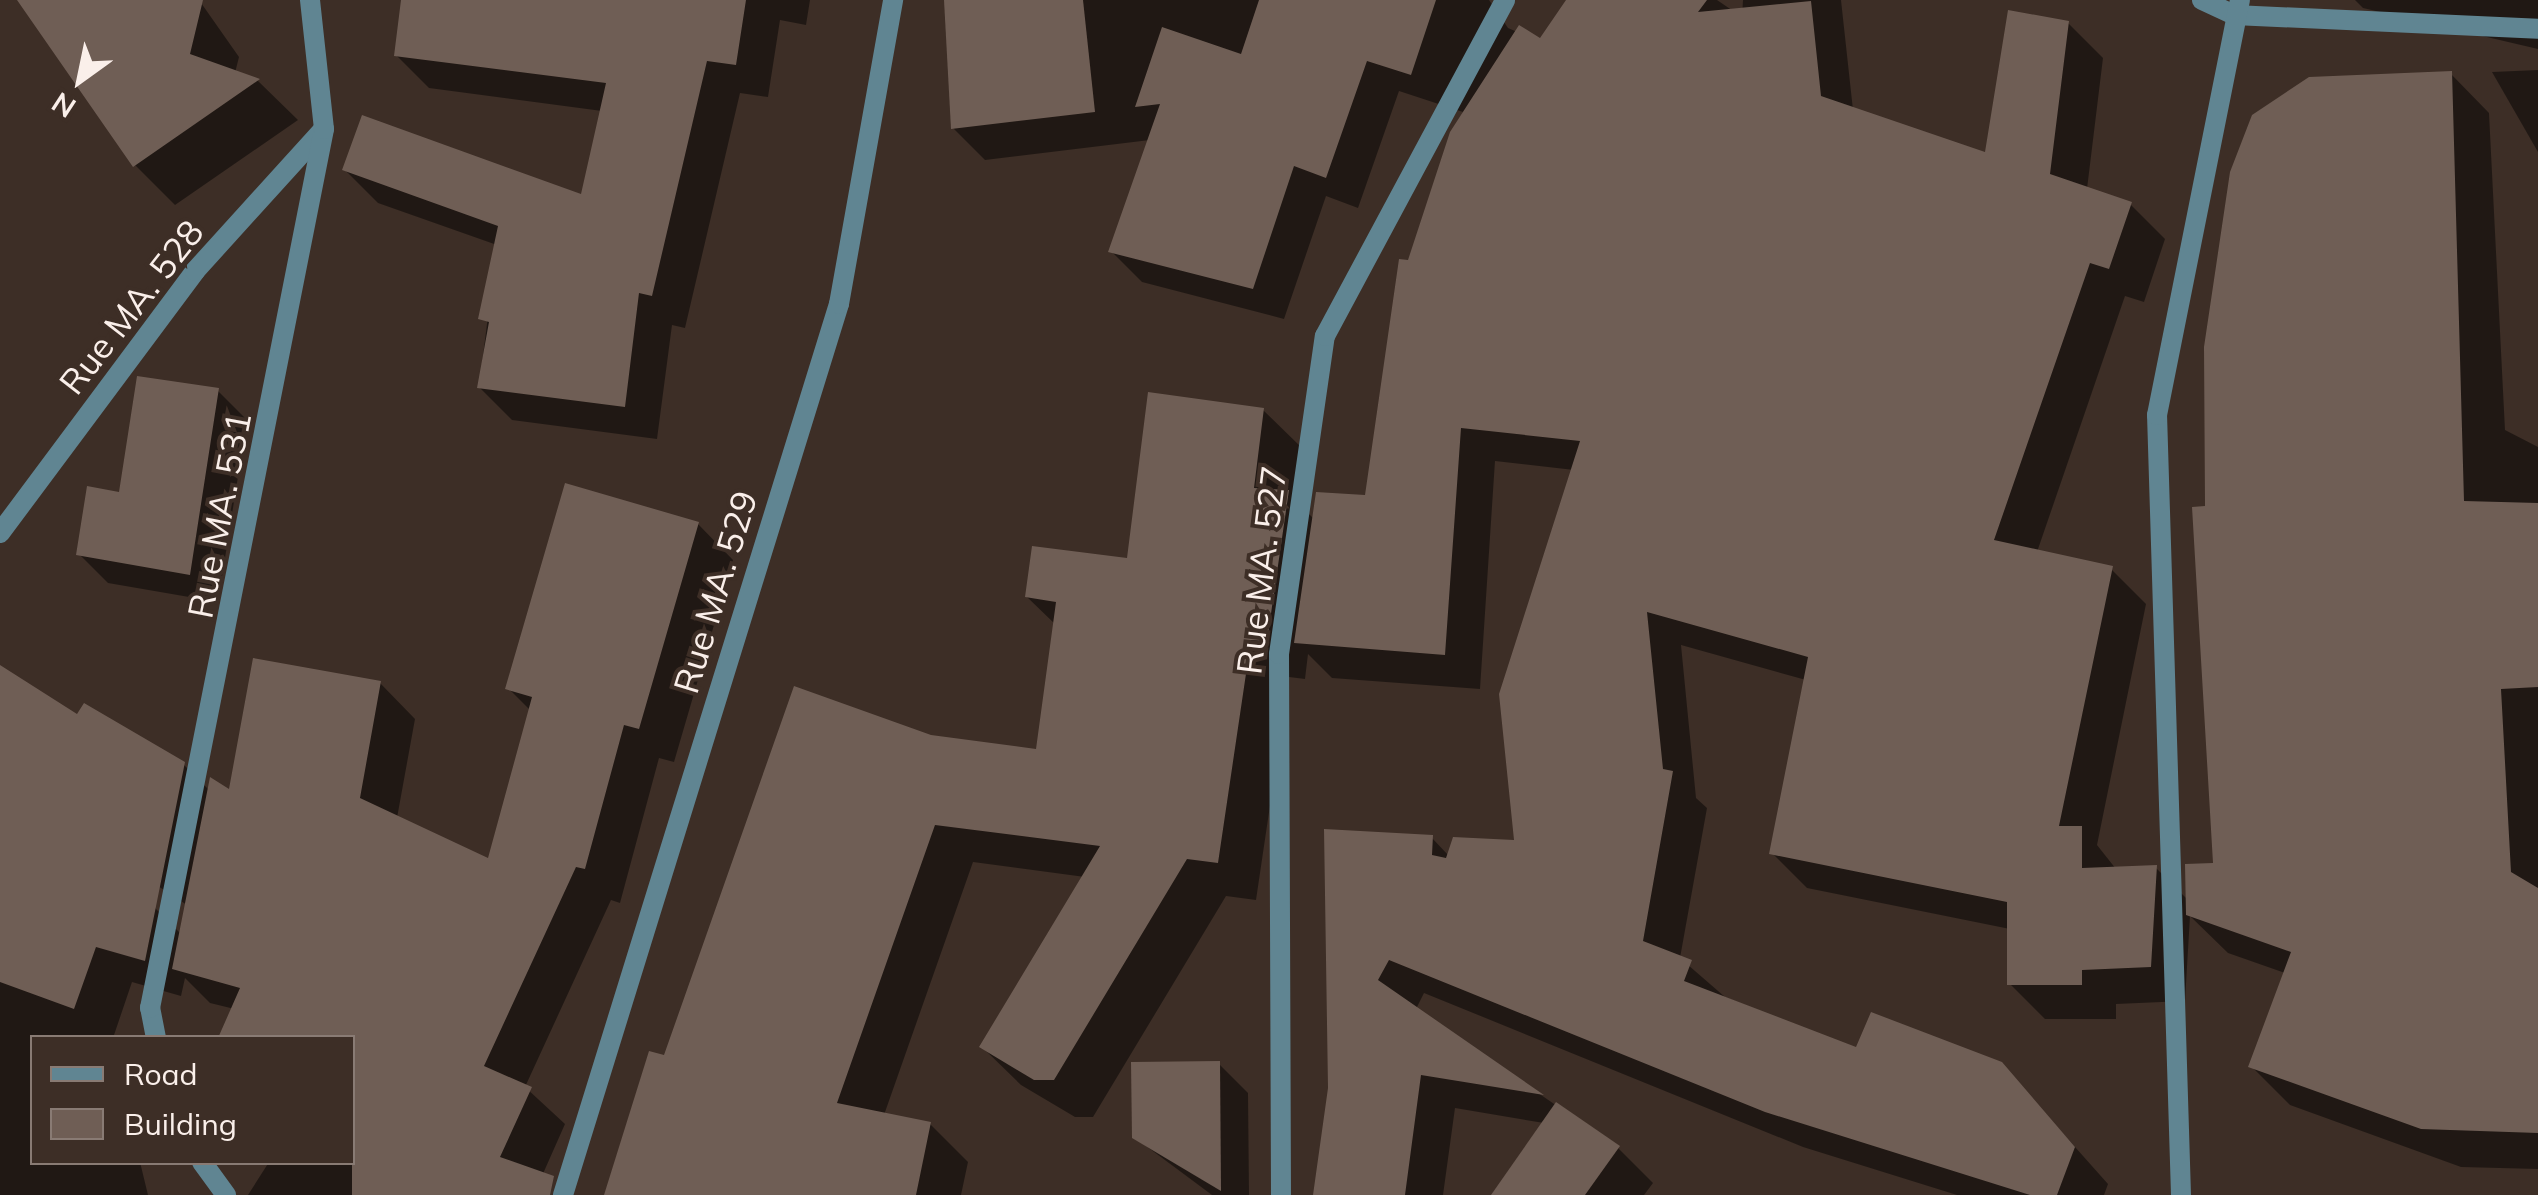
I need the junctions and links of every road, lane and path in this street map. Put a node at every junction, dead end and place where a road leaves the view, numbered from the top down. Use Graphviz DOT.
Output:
graph roads {
  1 [pos="310,0"];
  2 [pos="894,0"];
  3 [pos="1505,0"];
  4 [pos="2202,0"];
  5 [pos="2237,7"];
  6 [pos="2538,29"];
  7 [pos="324,130"];
  8 [pos="0,533"];
  9 [pos="155,1035"];
  10 [pos="204,1165"];
  11 [pos="226,1195"];
  12 [pos="563,1195"];
  13 [pos="1281,1195"];
  14 [pos="2181,1195"];
  1 -- 7 [label="street, Rue MA. 531"];
  2 -- 12 [label="street, Rue MA. 529"];
  3 -- 13 [label="street, Rue MA. 527"];
  4 -- 5 [label="street"];
  5 -- 6 [label="street"];
  5 -- 14 [label="street"];
  7 -- 8 [label="street, Rue MA. 528"];
  7 -- 9 [label="street, Rue MA. 531"];
  10 -- 11 [label="street"];
}
